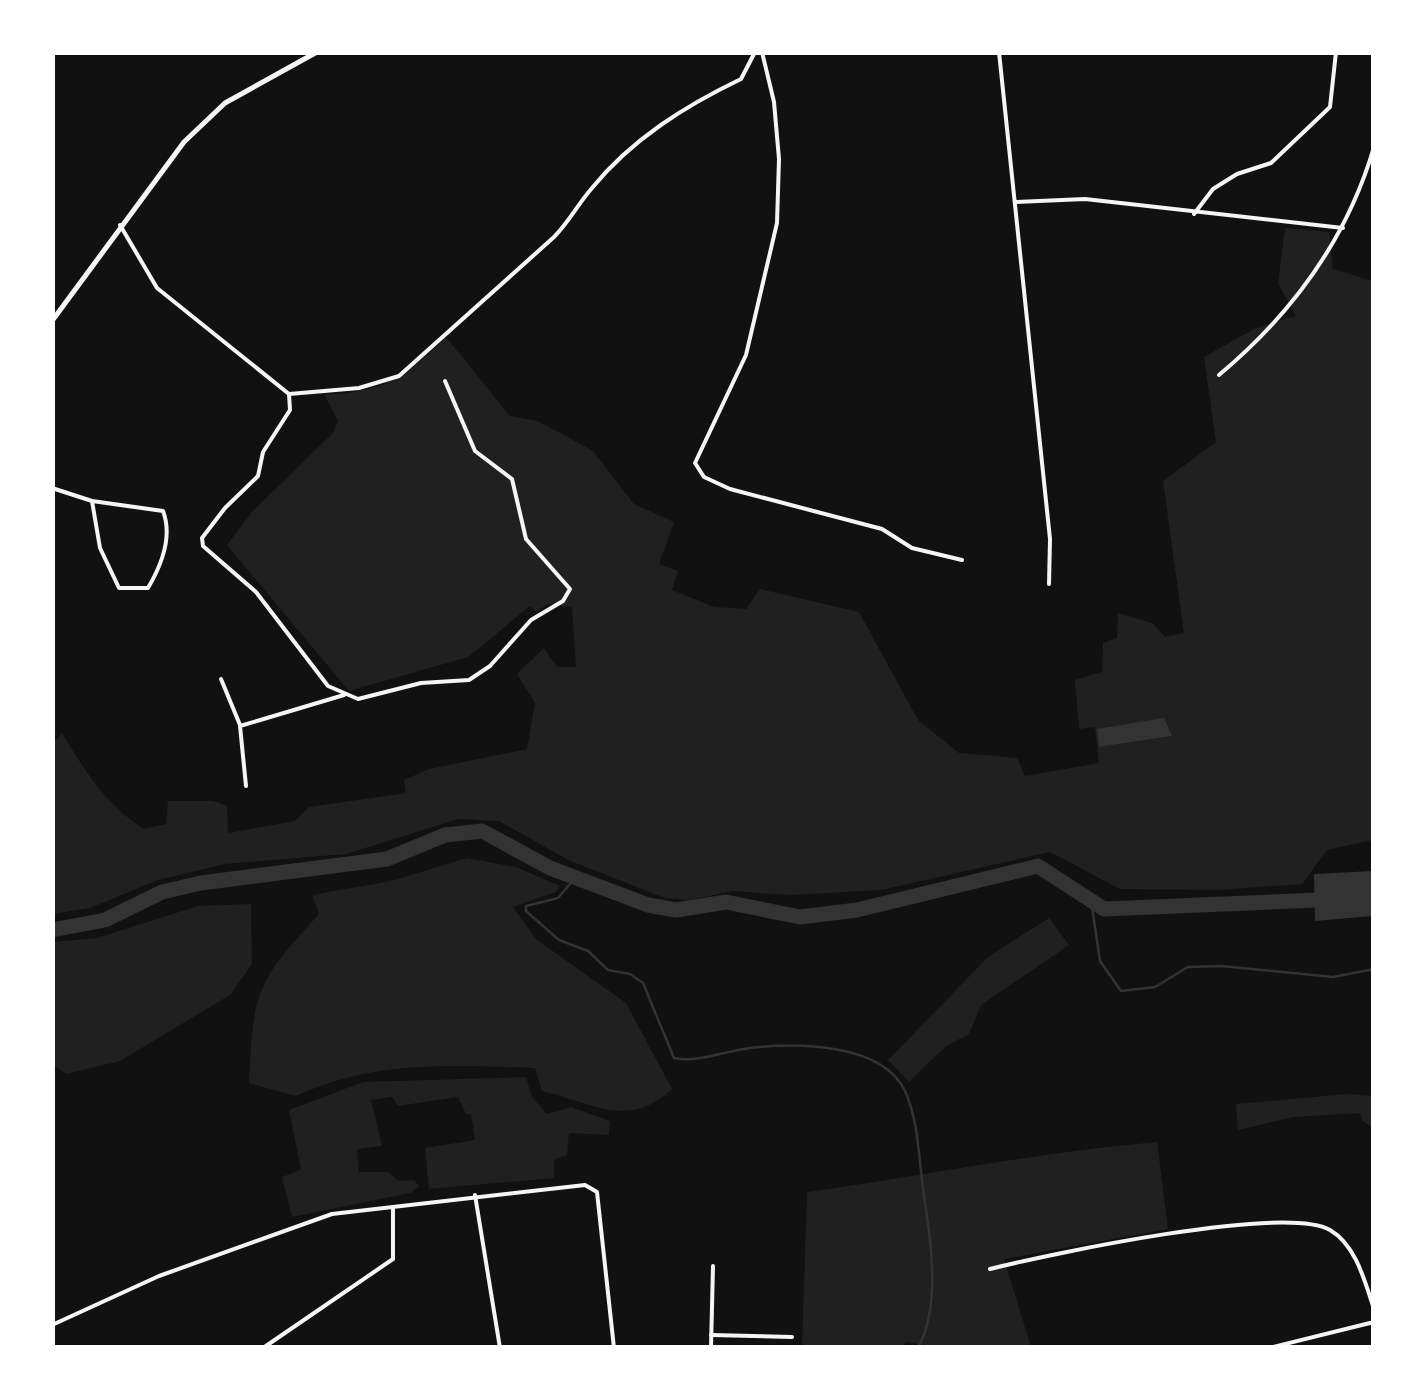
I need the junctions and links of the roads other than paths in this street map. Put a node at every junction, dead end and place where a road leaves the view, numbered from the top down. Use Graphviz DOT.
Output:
graph roads {
  1 [pos="317,52"];
  2 [pos="755,52"];
  3 [pos="762,52"];
  4 [pos="999,52"];
  5 [pos="1336,52"];
  6 [pos="1374,147"];
  7 [pos="1014,202"];
  8 [pos="1194,214"];
  9 [pos="120,225"];
  10 [pos="1343,228"];
  11 [pos="52,321"];
  12 [pos="1219,375"];
  13 [pos="445,381"];
  14 [pos="288,394"];
  15 [pos="52,488"];
  16 [pos="92,500"];
  17 [pos="962,560"];
  18 [pos="1049,584"];
  19 [pos="221,679"];
  20 [pos="344,695"];
  21 [pos="240,726"];
  22 [pos="246,786"];
  23 [pos="475,1196"];
  24 [pos="393,1206"];
  25 [pos="713,1266"];
  26 [pos="990,1268"];
  27 [pos="1374,1309"];
  28 [pos="1374,1322"];
  29 [pos="52,1325"];
  30 [pos="711,1334"];
  31 [pos="792,1337"];
  32 [pos="1268,1347"];
  33 [pos="262,1348"];
  34 [pos="500,1348"];
  35 [pos="614,1348"];
  36 [pos="711,1348"];
  1 -- 9 [label="street"];
  2 -- 14 [label="street"];
  3 -- 17 [label="street"];
  4 -- 7 [label="street"];
  5 -- 8 [label="street"];
  6 -- 10 [label="street"];
  7 -- 8 [label="street"];
  7 -- 18 [label="street"];
  8 -- 10 [label="street"];
  9 -- 11 [label="street"];
  9 -- 14 [label="street"];
  10 -- 12 [label="street"];
  13 -- 20 [label="street"];
  14 -- 20 [label="street"];
  15 -- 16 [label="street"];
  16 -- 16 [label="street"];
  19 -- 21 [label="street"];
  20 -- 21 [label="street"];
  21 -- 22 [label="street"];
  23 -- 24 [label="street"];
  23 -- 34 [label="street"];
  23 -- 35 [label="street"];
  24 -- 29 [label="street"];
  24 -- 33 [label="street"];
  25 -- 30 [label="street"];
  26 -- 27 [label="street"];
  28 -- 32 [label="street"];
  30 -- 31 [label="street"];
  30 -- 36 [label="street"];
}
